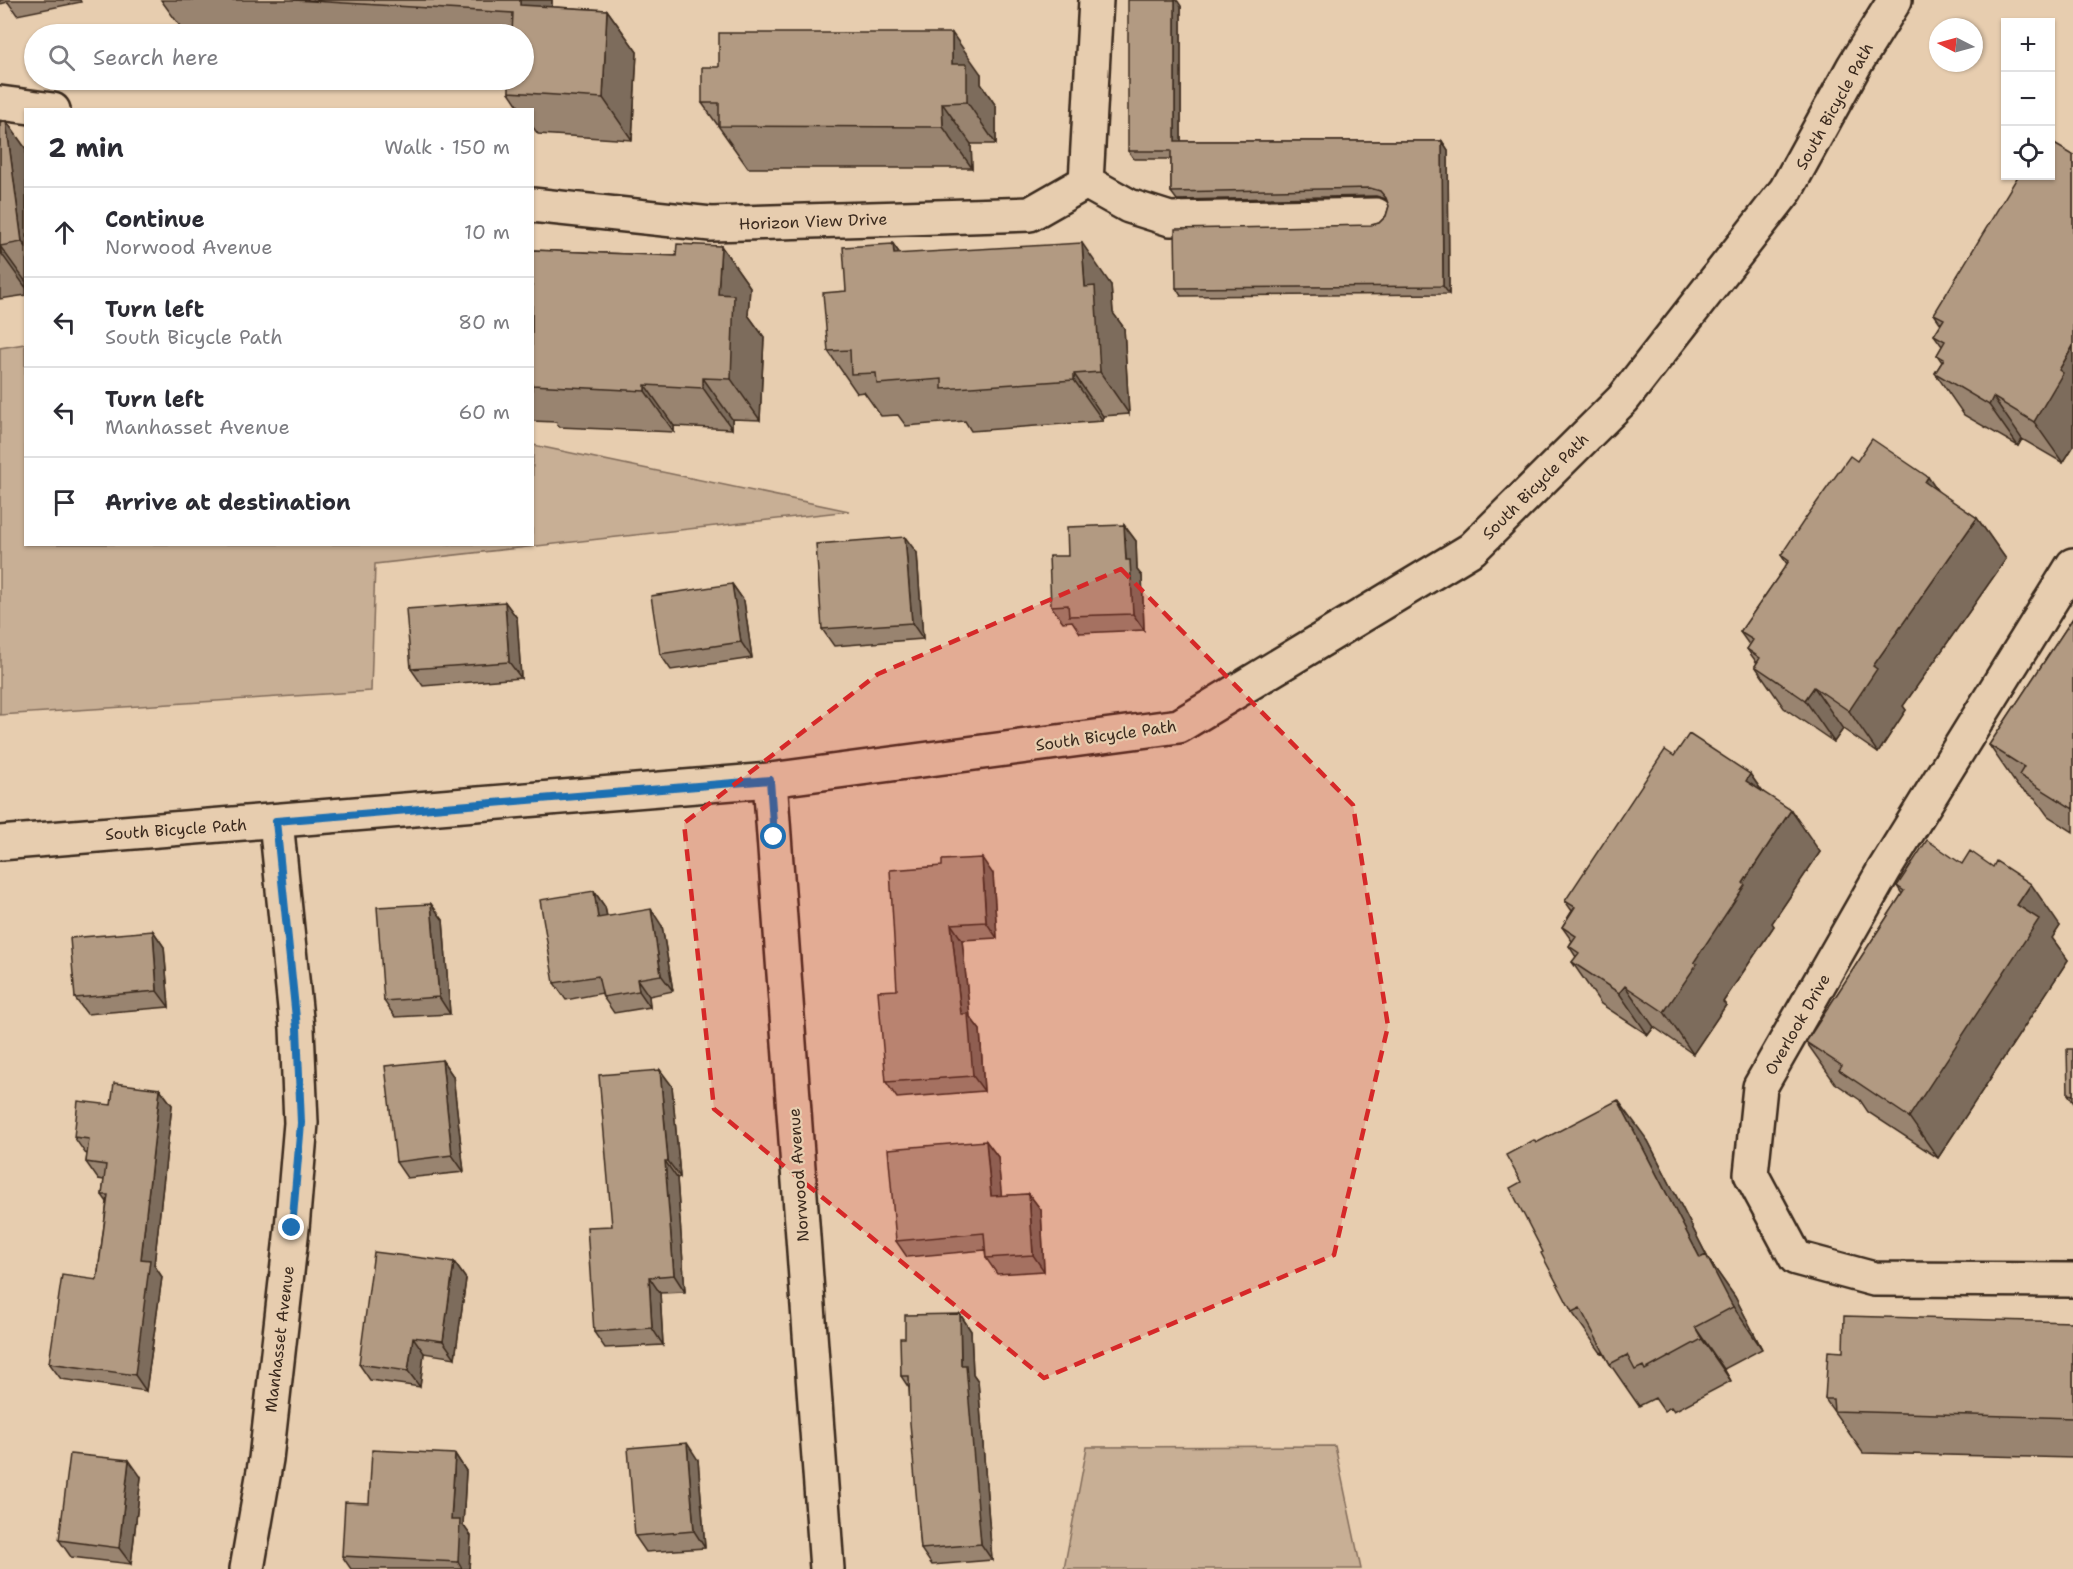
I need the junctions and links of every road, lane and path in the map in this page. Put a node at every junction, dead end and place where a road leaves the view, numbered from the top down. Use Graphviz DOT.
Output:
graph roads {
  1 [pos="1096,0"];
  2 [pos="1895,0"];
  3 [pos="0,104"];
  4 [pos="35,108"];
  5 [pos="1086,182"];
  6 [pos="534,206"];
  7 [pos="1376,215"];
  8 [pos="2073,566"];
  9 [pos="770,780"];
  10 [pos="276,821"];
  11 [pos="0,843"];
  12 [pos="2073,1280"];
  13 [pos="247,1569"];
  14 [pos="827,1569"];
  1 -- 5 [label="street"];
  2 -- 9 [label="street, South Bicycle Path"];
  3 -- 4 [label="street"];
  5 -- 6 [label="street, Horizon View Drive"];
  5 -- 7 [label="street"];
  8 -- 12 [label="street, Overlook Drive"];
  9 -- 10 [label="street, South Bicycle Path"];
  9 -- 14 [label="street, Norwood Avenue"];
  10 -- 11 [label="street, South Bicycle Path"];
  10 -- 13 [label="street, Manhasset Avenue"];
}
